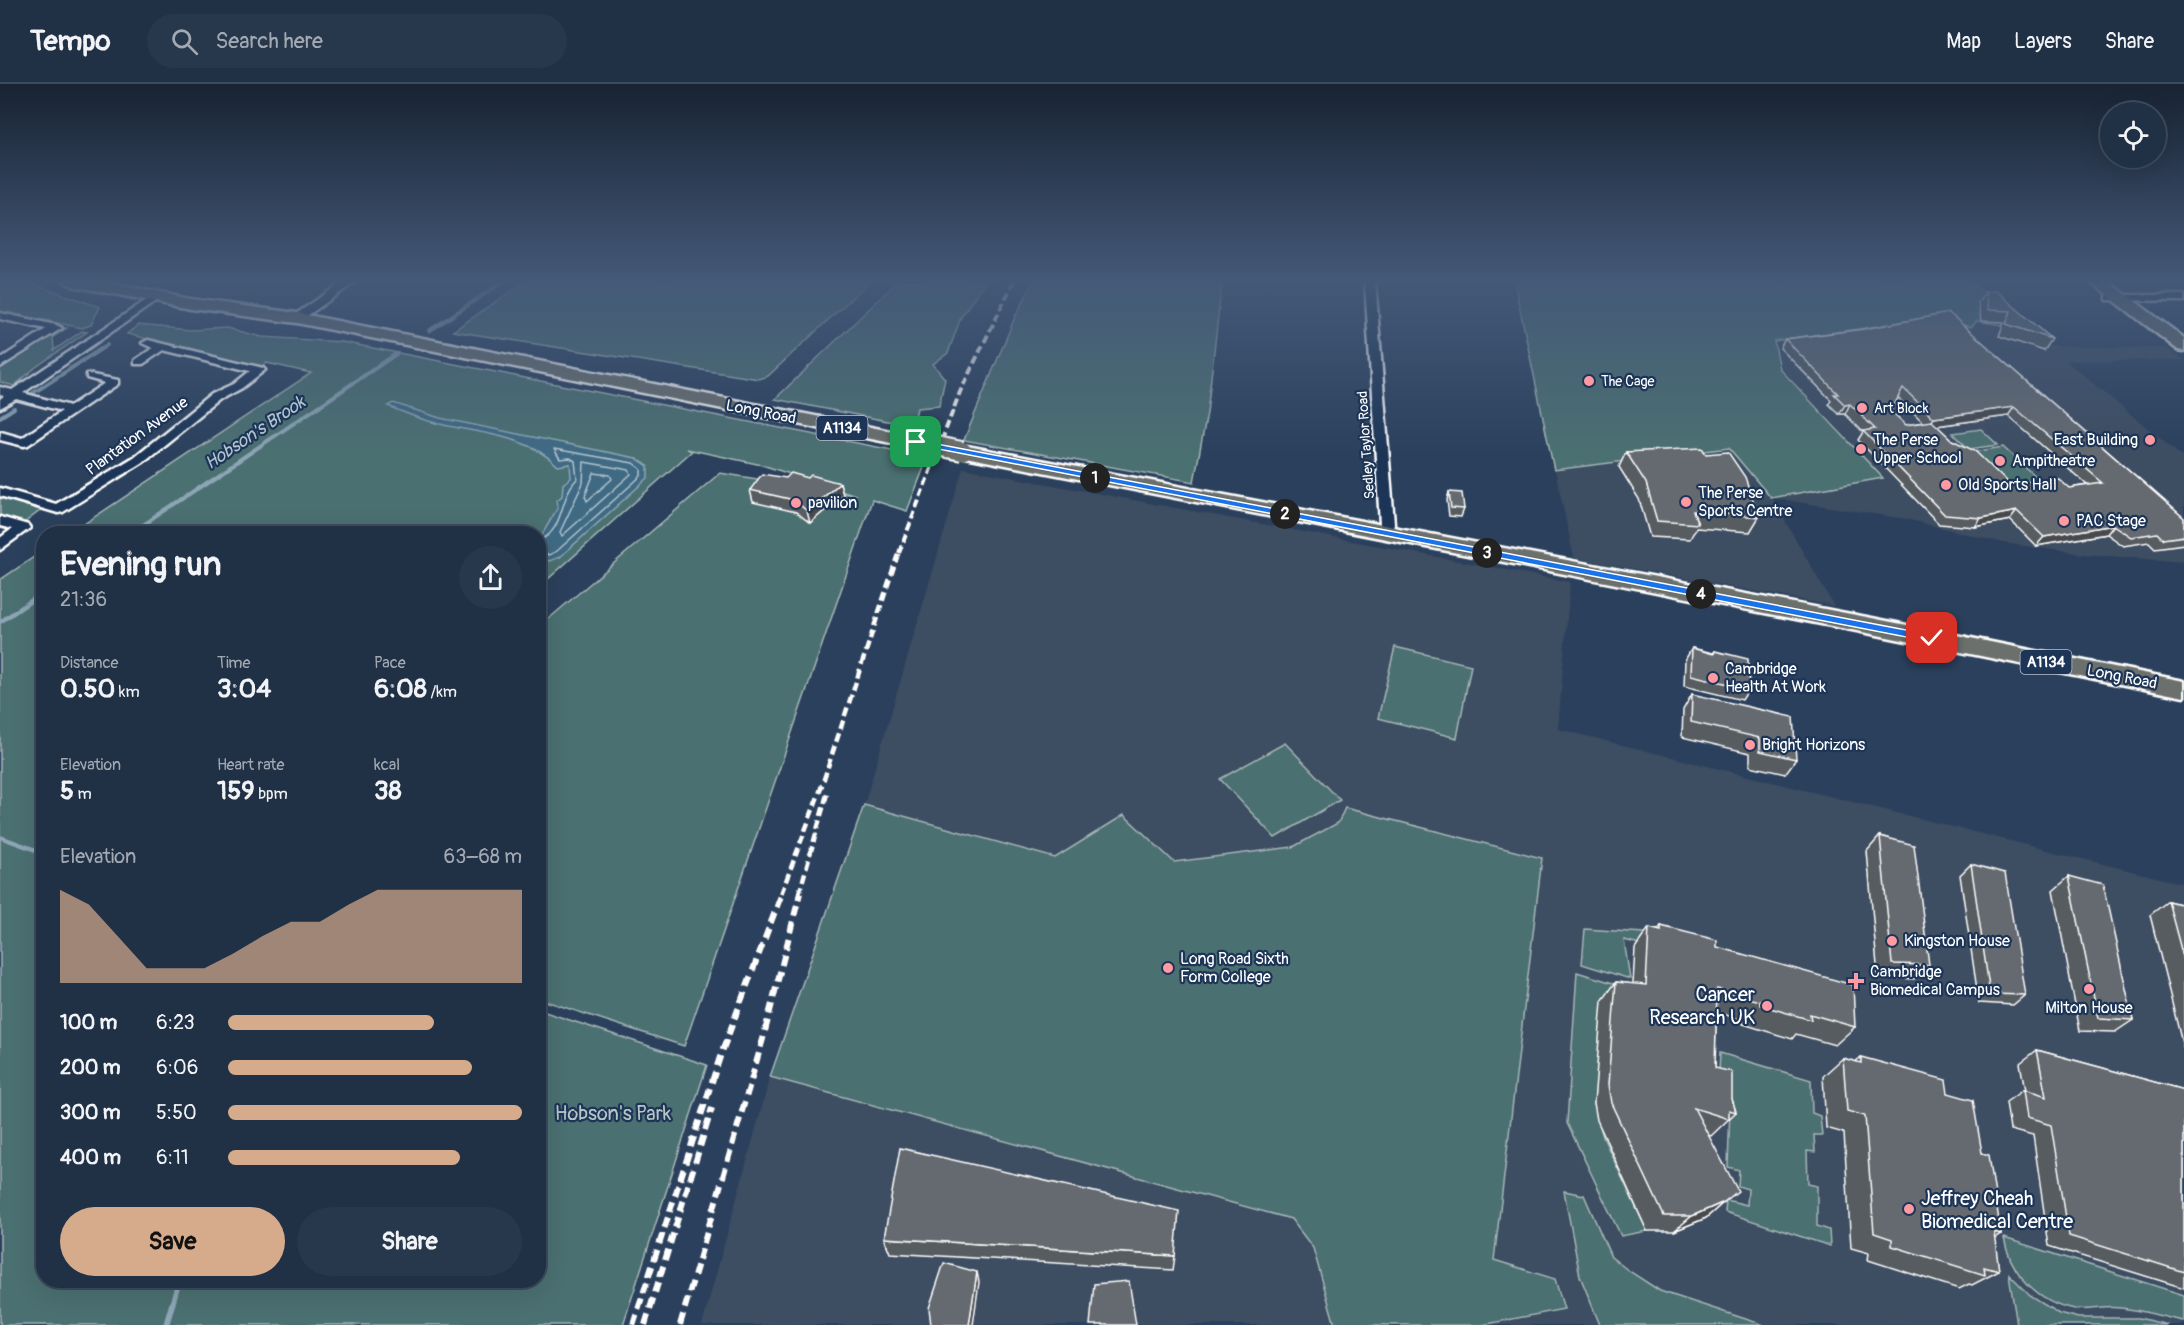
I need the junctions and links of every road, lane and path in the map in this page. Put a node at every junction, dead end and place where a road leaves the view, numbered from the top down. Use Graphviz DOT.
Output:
graph roads {
  1 [pos="39,339"];
  2 [pos="96,339"];
  3 [pos="399,339"];
  4 [pos="1374,339"];
  5 [pos="148,344"];
  6 [pos="162,347"];
  7 [pos="140,362"];
  8 [pos="0,364"];
  9 [pos="91,376"];
  10 [pos="0,391"];
  11 [pos="14,395"];
  12 [pos="0,404"];
  13 [pos="72,410"];
  14 [pos="1,436"];
  15 [pos="0,492"];
  16 [pos="0,521"];
  17 [pos="1385,534"];
  18 [pos="0,545"];
  19 [pos="2184,689"];
  1 -- 8 [label="street"];
  2 -- 11 [label="street"];
  3 -- 17 [label="main road, Long Road / A1134, bridge"];
  4 -- 17 [label="street, Sedley Taylor Road"];
  5 -- 6 [label="street, Plantation Avenue"];
  6 -- 7 [label="street"];
  6 -- 15 [label="street, Plantation Avenue"];
  9 -- 13 [label="street"];
  10 -- 11 [label="street"];
  11 -- 12 [label="street"];
  11 -- 13 [label="street"];
  13 -- 14 [label="street"];
  16 -- 18 [label="street"];
  17 -- 19 [label="main road, Long Road / A1134"];
}
